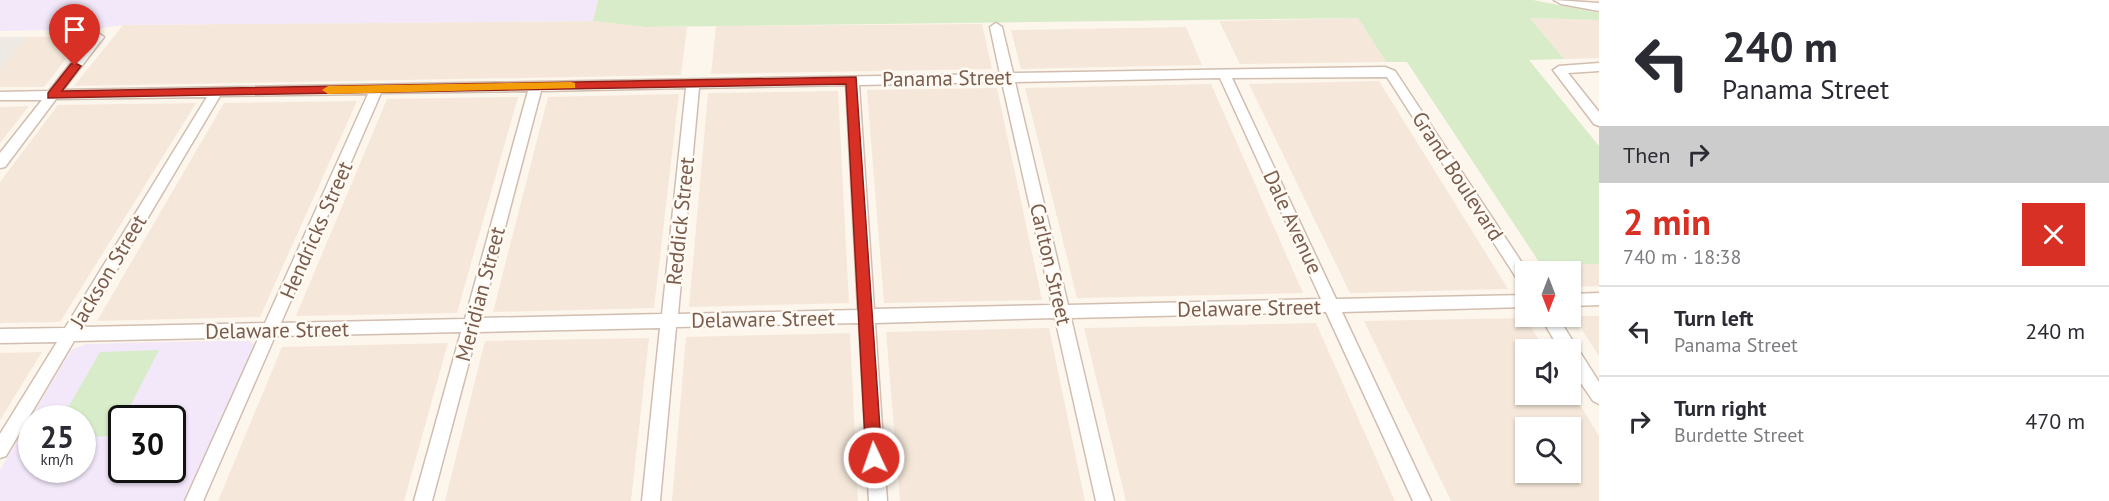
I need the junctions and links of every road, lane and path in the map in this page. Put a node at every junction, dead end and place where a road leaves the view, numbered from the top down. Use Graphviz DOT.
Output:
graph roads {
  1 [pos="1561,0"];
  2 [pos="1599,7"];
  3 [pos="996,27"];
  4 [pos="98,37"];
  5 [pos="1599,67"];
  6 [pos="1389,72"];
  7 [pos="1224,74"];
  8 [pos="1007,77"];
  9 [pos="852,80"];
  10 [pos="693,83"];
  11 [pos="536,86"];
  12 [pos="377,89"];
  13 [pos="216,92"];
  14 [pos="52,95"];
  15 [pos="0,96"];
  16 [pos="1599,121"];
  17 [pos="0,163"];
  18 [pos="1515,264"];
  19 [pos="1599,299"];
  20 [pos="1581,300"];
  21 [pos="1515,301"];
  22 [pos="1332,306"];
  23 [pos="1062,312"];
  24 [pos="867,316"];
  25 [pos="670,321"];
  26 [pos="471,325"];
  27 [pos="272,330"];
  28 [pos="70,335"];
  29 [pos="0,336"];
  30 [pos="1581,368"];
  31 [pos="1599,396"];
  32 [pos="0,450"];
  33 [pos="194,501"];
  34 [pos="423,501"];
  35 [pos="651,501"];
  36 [pos="878,501"];
  37 [pos="1106,501"];
  38 [pos="1422,501"];
  1 -- 2 [label="street"];
  3 -- 8 [label="street, Carlton Street"];
  4 -- 14 [label="street"];
  5 -- 16 [label="street"];
  6 -- 7 [label="street, Panama Street"];
  6 -- 18 [label="street, Grand Boulevard"];
  7 -- 8 [label="street, Panama Street"];
  7 -- 22 [label="street, Dale Avenue"];
  8 -- 9 [label="street, Panama Street"];
  8 -- 23 [label="street, Carlton Street"];
  9 -- 10 [label="street, Panama Street"];
  9 -- 24 [label="street"];
  10 -- 11 [label="street, Panama Street"];
  10 -- 25 [label="street, Reddick Street"];
  11 -- 12 [label="street, Panama Street"];
  11 -- 26 [label="street, Meridian Street"];
  12 -- 13 [label="street, Panama Street"];
  12 -- 27 [label="street, Hendricks Street"];
  13 -- 14 [label="street, Panama Street"];
  13 -- 28 [label="street, Jackson Street"];
  14 -- 15 [label="street, Panama Street"];
  14 -- 17 [label="street"];
  19 -- 20 [label="street"];
  21 -- 22 [label="street, Delaware Street"];
  22 -- 23 [label="street, Delaware Street"];
  22 -- 38 [label="street, Dale Avenue"];
  23 -- 24 [label="street, Delaware Street"];
  23 -- 37 [label="street, Carlton Street"];
  24 -- 25 [label="street, Delaware Street"];
  24 -- 36 [label="street"];
  25 -- 26 [label="street, Delaware Street"];
  25 -- 35 [label="street, Reddick Street"];
  26 -- 27 [label="street, Delaware Street"];
  26 -- 34 [label="street, Meridian Street"];
  27 -- 28 [label="street, Delaware Street"];
  27 -- 33 [label="street, Hendricks Street"];
  28 -- 29 [label="street, Delaware Street"];
  28 -- 32 [label="street, Jackson Street"];
  30 -- 31 [label="street"];
}
